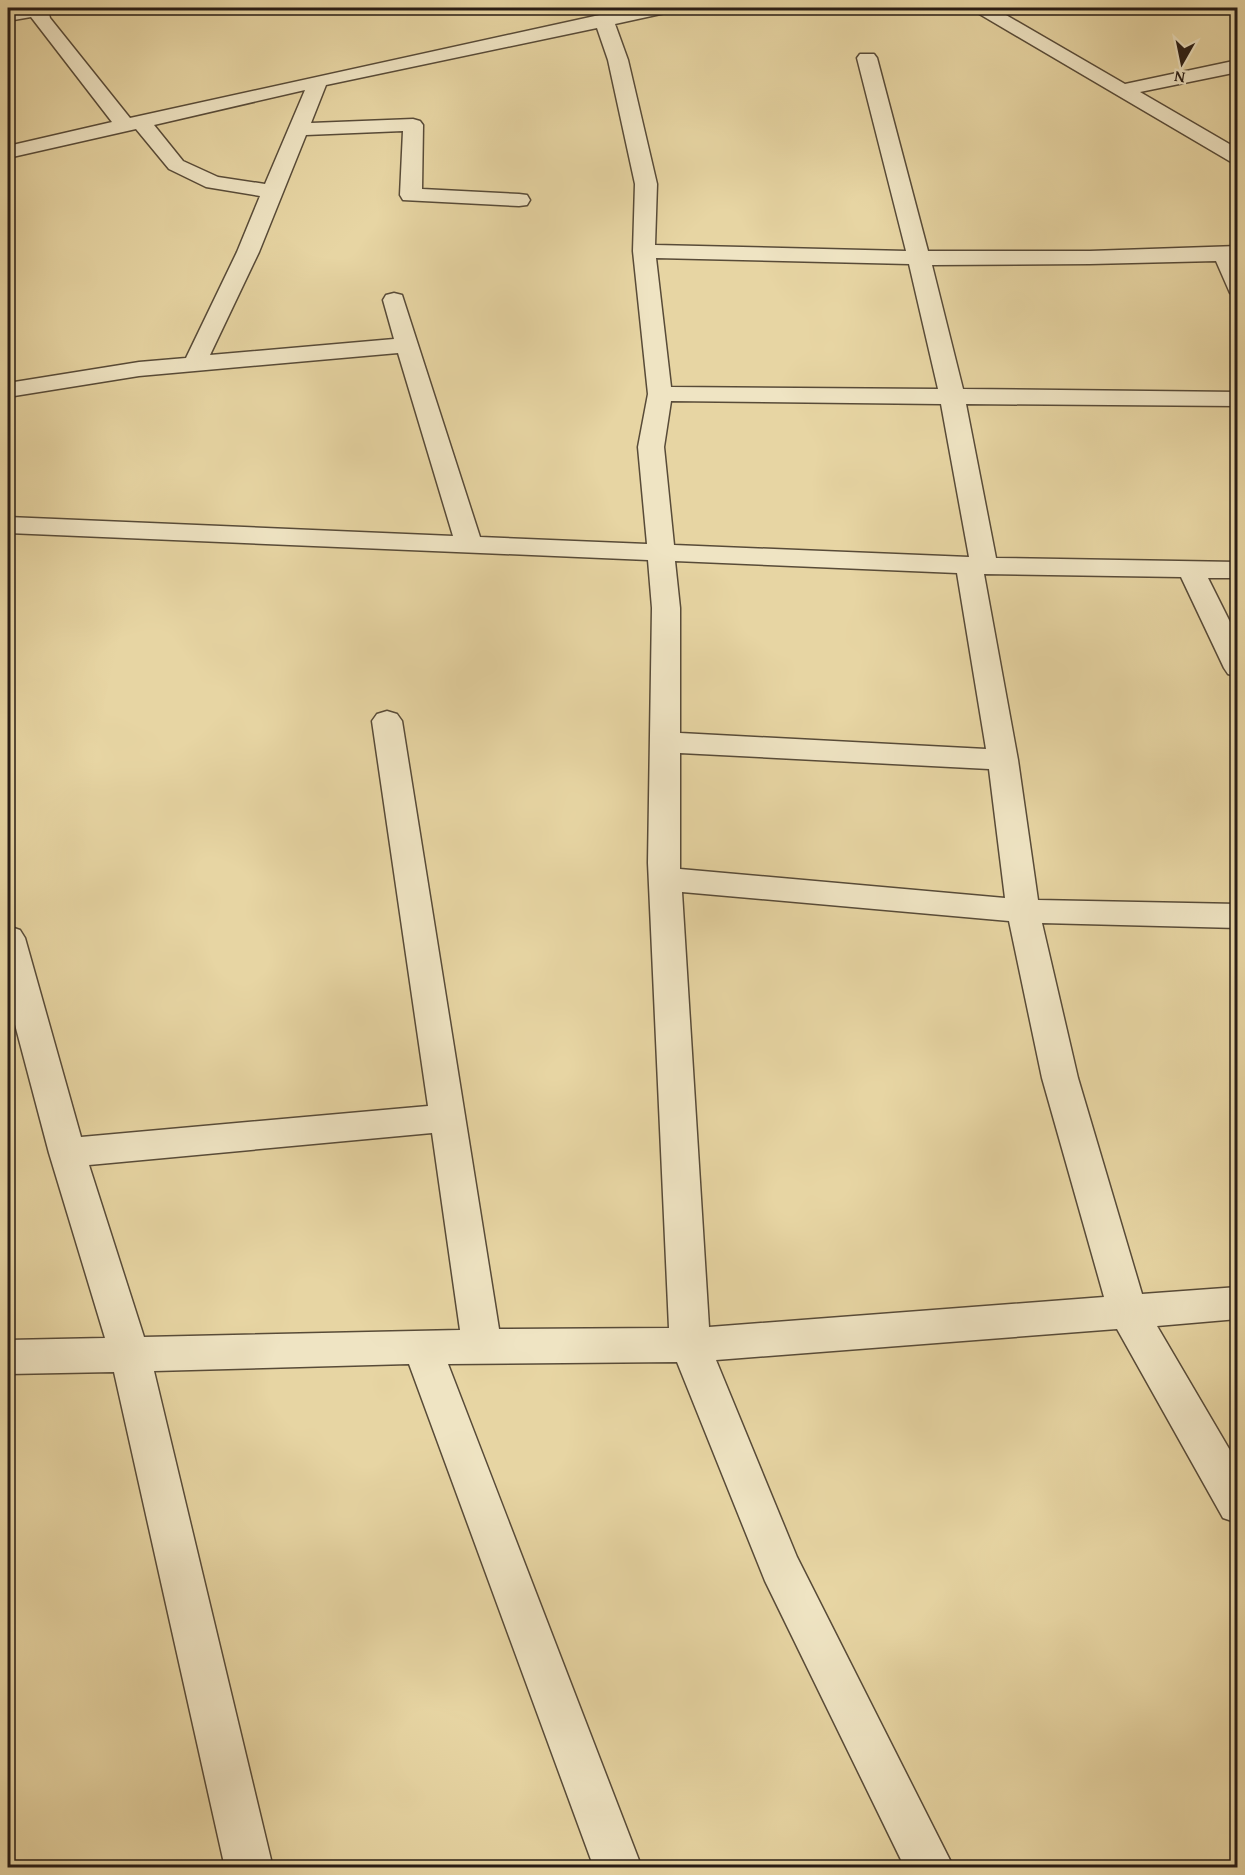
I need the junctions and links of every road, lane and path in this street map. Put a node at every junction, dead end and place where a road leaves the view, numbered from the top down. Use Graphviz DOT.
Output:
graph roads {
  1 [pos="664,8"];
  2 [pos="982,8"];
  3 [pos="45,10"];
  4 [pos="621,14"];
  5 [pos="8,16"];
  6 [pos="867,58"];
  7 [pos="1238,66"];
  8 [pos="318,81"];
  9 [pos="1123,90"];
  10 [pos="133,123"];
  11 [pos="299,129"];
  12 [pos="8,152"];
  13 [pos="1238,158"];
  14 [pos="273,191"];
  15 [pos="519,200"];
  16 [pos="644,251"];
  17 [pos="1231,254"];
  18 [pos="920,258"];
  19 [pos="1238,288"];
  20 [pos="394,300"];
  21 [pos="406,345"];
  22 [pos="194,365"];
  23 [pos="8,390"];
  24 [pos="660,394"];
  25 [pos="951,395"];
  26 [pos="1238,399"];
  27 [pos="8,525"];
  28 [pos="469,544"];
  29 [pos="662,552"];
  30 [pos="976,566"];
  31 [pos="1191,570"];
  32 [pos="1238,570"];
  33 [pos="1238,668"];
  34 [pos="387,721"];
  35 [pos="665,742"];
  36 [pos="1003,760"];
  37 [pos="665,879"];
  38 [pos="1023,911"];
  39 [pos="1238,916"];
  40 [pos="8,938"];
  41 [pos="447,1118"];
  42 [pos="68,1153"];
  43 [pos="1238,1303"];
  44 [pos="1128,1312"];
  45 [pos="690,1345"];
  46 [pos="422,1347"];
  47 [pos="482,1347"];
  48 [pos="130,1354"];
  49 [pos="8,1357"];
  50 [pos="1238,1504"];
  51 [pos="249,1868"];
  52 [pos="618,1868"];
  53 [pos="930,1868"];
  1 -- 4 [label="street"];
  2 -- 9 [label="street"];
  3 -- 5 [label="street"];
  3 -- 10 [label="street"];
  4 -- 8 [label="street"];
  4 -- 16 [label="street"];
  6 -- 18 [label="street"];
  7 -- 9 [label="street"];
  8 -- 10 [label="street"];
  8 -- 11 [label="street"];
  9 -- 13 [label="street"];
  10 -- 12 [label="street"];
  10 -- 14 [label="street"];
  11 -- 14 [label="street"];
  11 -- 15 [label="street"];
  14 -- 22 [label="street"];
  16 -- 18 [label="street"];
  16 -- 24 [label="street"];
  17 -- 18 [label="street"];
  17 -- 19 [label="street"];
  18 -- 25 [label="street"];
  20 -- 21 [label="street"];
  21 -- 22 [label="street"];
  21 -- 28 [label="street"];
  22 -- 23 [label="street"];
  24 -- 25 [label="street"];
  24 -- 29 [label="street"];
  25 -- 26 [label="street"];
  25 -- 30 [label="street"];
  27 -- 28 [label="street"];
  28 -- 29 [label="street"];
  29 -- 30 [label="street"];
  29 -- 35 [label="street"];
  30 -- 31 [label="street"];
  30 -- 36 [label="street"];
  31 -- 32 [label="street"];
  31 -- 33 [label="street"];
  34 -- 41 [label="street"];
  35 -- 36 [label="street"];
  35 -- 37 [label="street"];
  36 -- 38 [label="street"];
  37 -- 38 [label="street"];
  37 -- 45 [label="street"];
  38 -- 39 [label="street"];
  38 -- 44 [label="street"];
  40 -- 42 [label="street"];
  41 -- 42 [label="street"];
  41 -- 47 [label="street"];
  42 -- 48 [label="street"];
  43 -- 44 [label="street"];
  44 -- 45 [label="street"];
  44 -- 50 [label="street"];
  45 -- 47 [label="street"];
  45 -- 53 [label="street"];
  46 -- 47 [label="street"];
  46 -- 48 [label="street"];
  46 -- 52 [label="street"];
  48 -- 49 [label="street"];
  48 -- 51 [label="street"];
}
